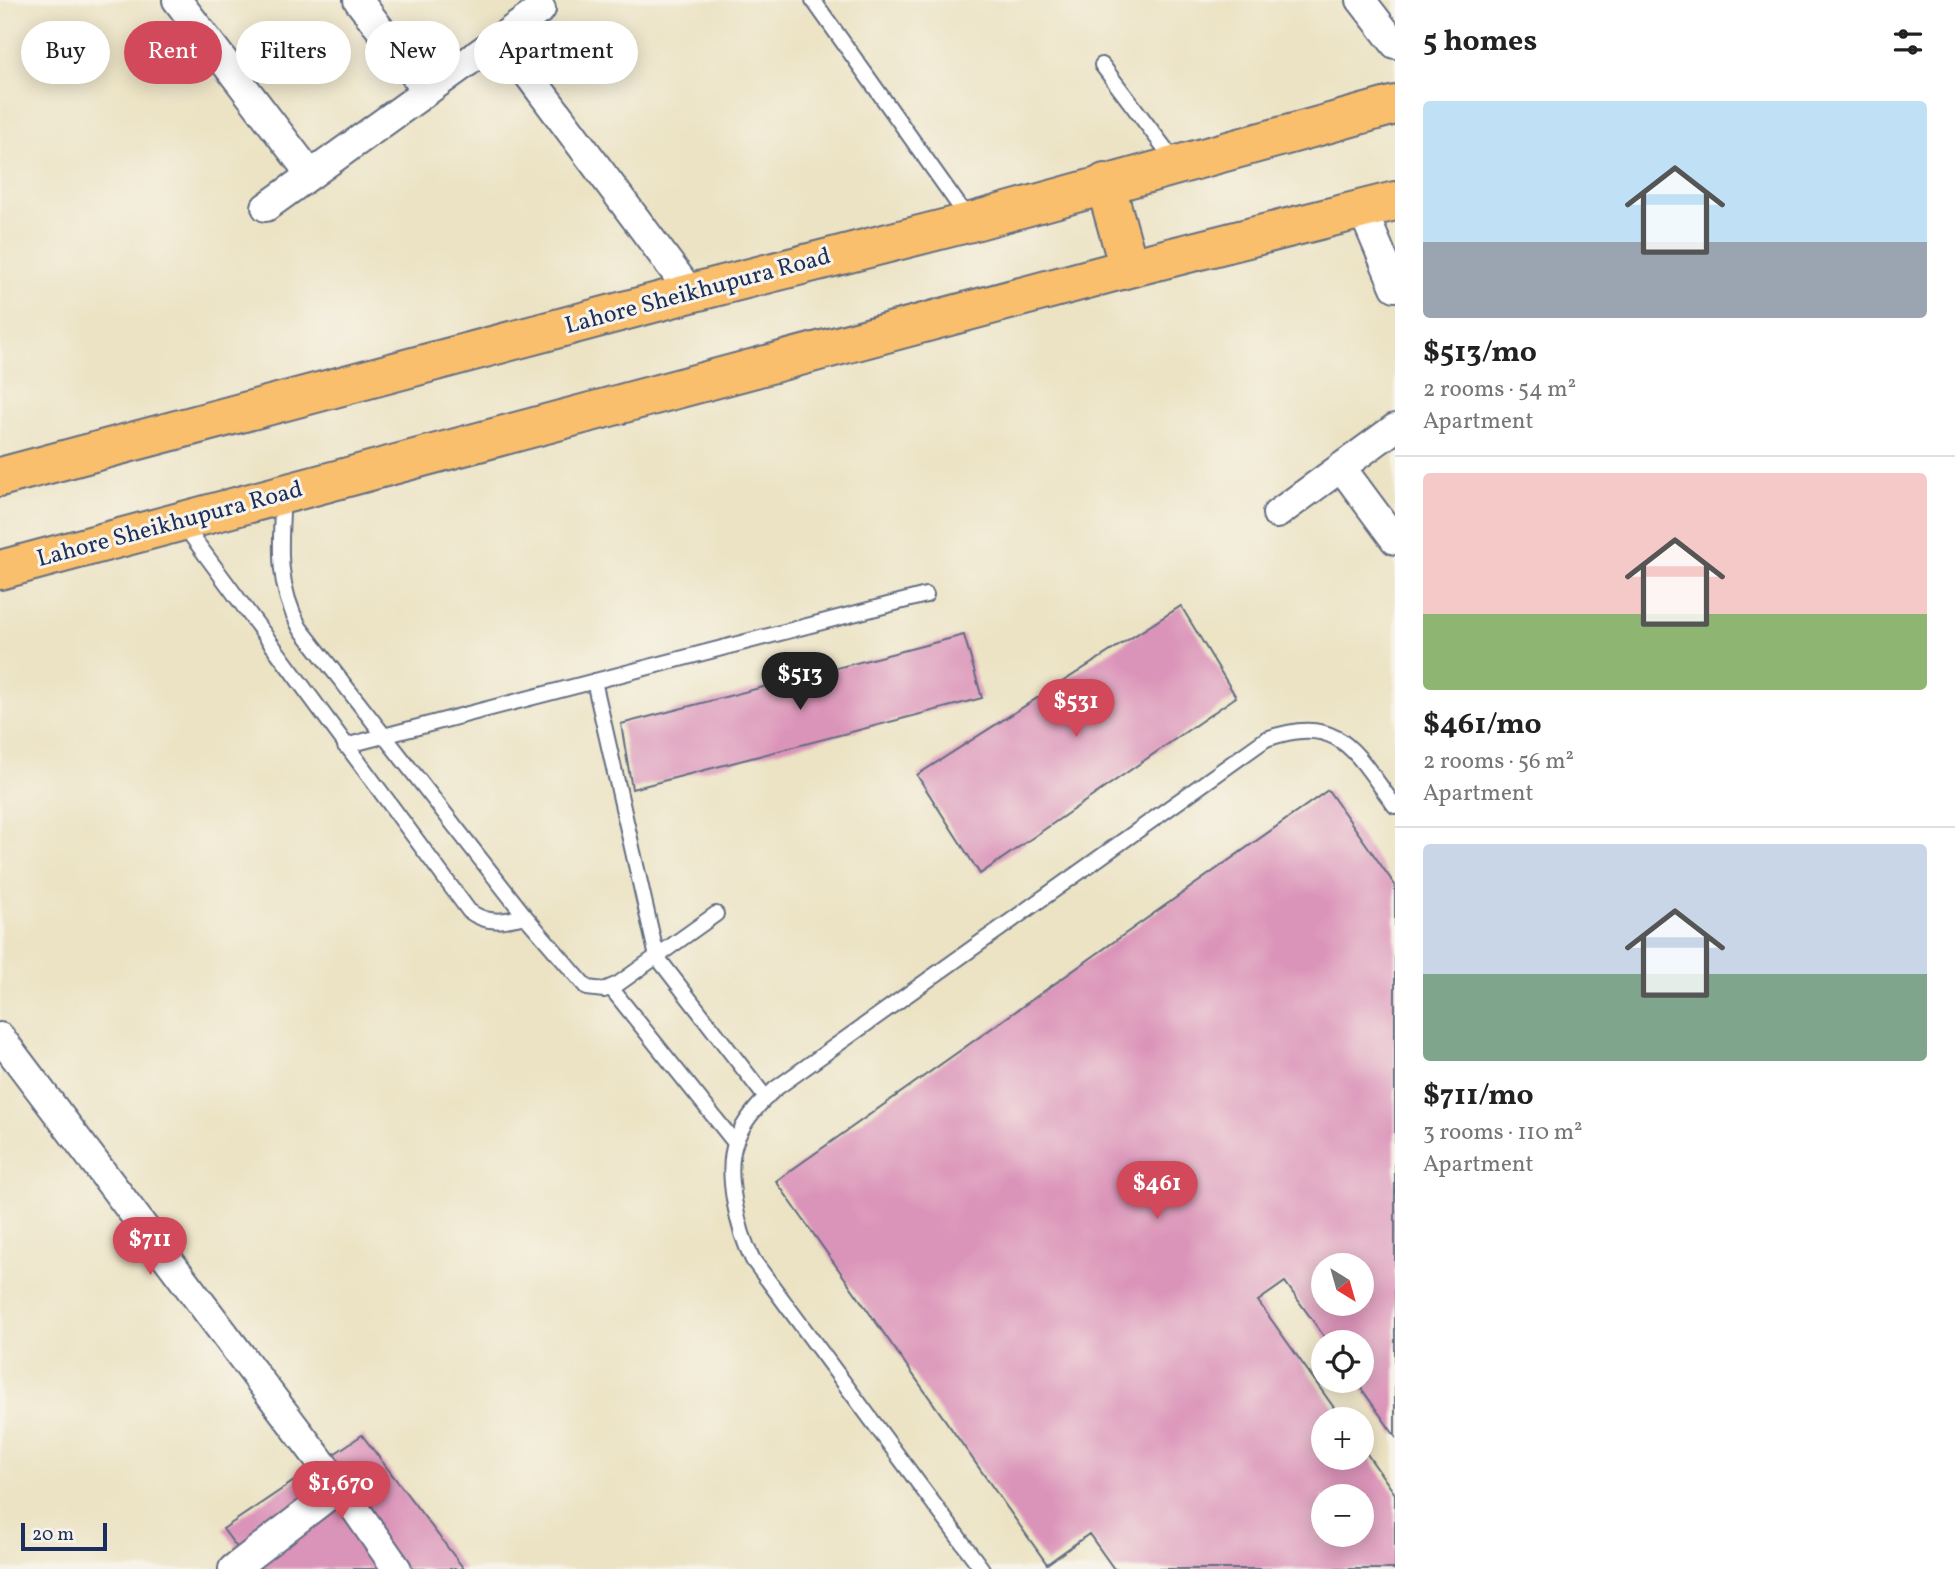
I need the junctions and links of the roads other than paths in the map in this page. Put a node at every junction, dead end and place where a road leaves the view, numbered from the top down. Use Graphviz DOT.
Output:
graph roads {
  1 [pos="177,0"];
  2 [pos="358,0"];
  3 [pos="813,0"];
  4 [pos="1362,0"];
  5 [pos="541,9"];
  6 [pos="524,21"];
  7 [pos="1395,44"];
  8 [pos="474,57"];
  9 [pos="1102,65"];
  10 [pos="535,84"];
  11 [pos="427,91"];
  12 [pos="1395,105"];
  13 [pos="1177,164"];
  14 [pos="311,175"];
  15 [pos="1105,183"];
  16 [pos="1379,205"];
  17 [pos="266,207"];
  18 [pos="971,222"];
  19 [pos="1129,268"];
  20 [pos="1395,287"];
  21 [pos="691,293"];
  22 [pos="1395,428"];
  23 [pos="1341,467"];
  24 [pos="0,477"];
  25 [pos="284,495"];
  26 [pos="1277,514"];
  27 [pos="181,522"];
  28 [pos="1395,540"];
  29 [pos="0,570"];
  30 [pos="926,595"];
  31 [pos="594,681"];
  32 [pos="384,736"];
  33 [pos="345,746"];
  34 [pos="1395,806"];
  35 [pos="716,914"];
  36 [pos="525,916"];
  37 [pos="657,957"];
  38 [pos="611,988"];
  39 [pos="0,1037"];
  40 [pos="766,1098"];
  41 [pos="735,1143"];
  42 [pos="340,1487"];
  43 [pos="233,1569"];
  44 [pos="397,1569"];
  45 [pos="982,1569"];
  1 -- 14 [label="street"];
  2 -- 11 [label="street"];
  3 -- 18 [label="lane"];
  4 -- 7 [label="street"];
  5 -- 6 [label="street"];
  8 -- 11 [label="street"];
  9 -- 13 [label="lane"];
  10 -- 21 [label="street"];
  11 -- 14 [label="street"];
  12 -- 13 [label="highway, Lahore Sheikhupura Road"];
  13 -- 15 [label="highway, Lahore Sheikhupura Road"];
  14 -- 17 [label="street"];
  15 -- 18 [label="highway, Lahore Sheikhupura Road"];
  15 -- 19 [label="highway"];
  16 -- 19 [label="highway, Lahore Sheikhupura Road"];
  16 -- 20 [label="street"];
  18 -- 21 [label="highway, Lahore Sheikhupura Road"];
  19 -- 25 [label="highway, Lahore Sheikhupura Road"];
  21 -- 24 [label="highway, Lahore Sheikhupura Road"];
  22 -- 23 [label="street"];
  23 -- 26 [label="street"];
  23 -- 28 [label="street"];
  25 -- 27 [label="highway, Lahore Sheikhupura Road"];
  25 -- 32 [label="lane"];
  27 -- 29 [label="highway, Lahore Sheikhupura Road"];
  27 -- 33 [label="lane"];
  30 -- 31 [label="lane"];
  31 -- 32 [label="lane"];
  31 -- 37 [label="lane"];
  32 -- 33 [label="lane"];
  32 -- 36 [label="lane"];
  33 -- 36 [label="lane"];
  34 -- 40 [label="lane"];
  35 -- 37 [label="lane"];
  36 -- 38 [label="lane"];
  37 -- 38 [label="lane"];
  37 -- 40 [label="lane"];
  38 -- 41 [label="lane"];
  39 -- 42 [label="street"];
  40 -- 41 [label="lane"];
  41 -- 45 [label="lane"];
  42 -- 43 [label="street"];
  42 -- 44 [label="street"];
}
